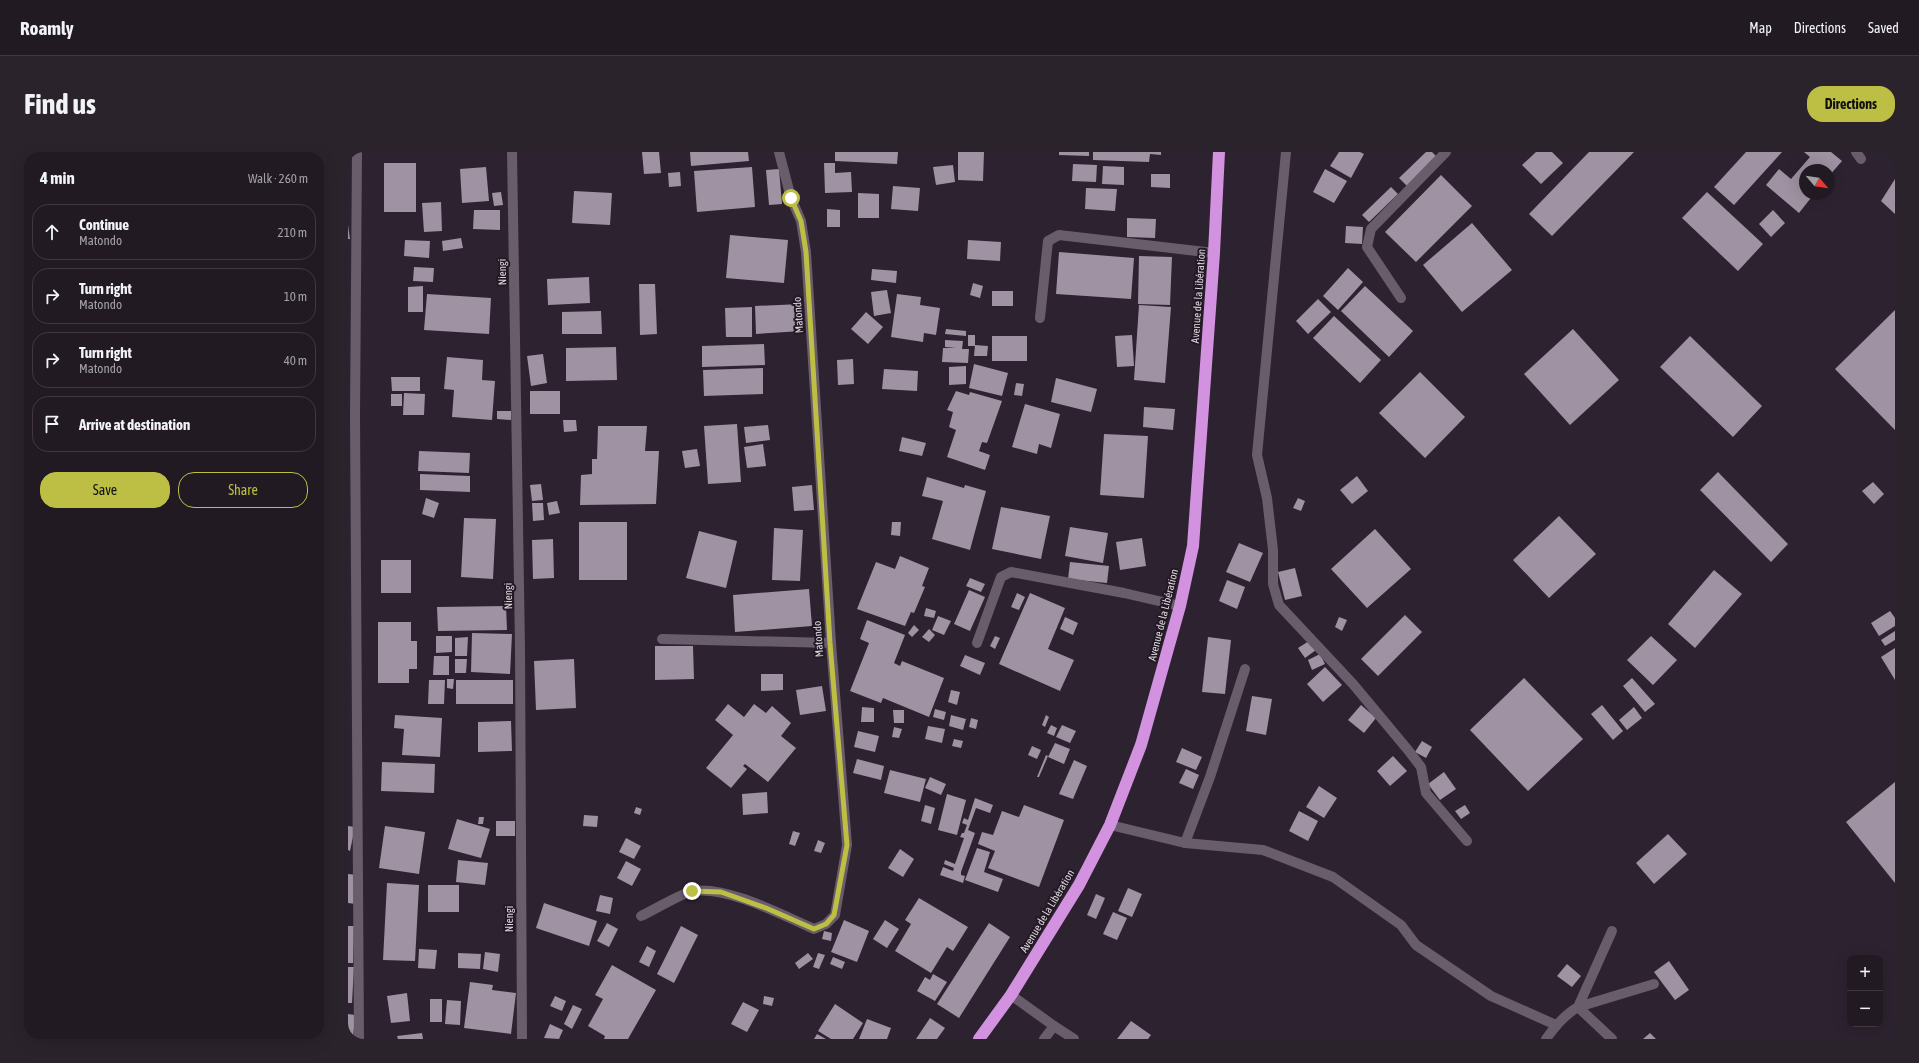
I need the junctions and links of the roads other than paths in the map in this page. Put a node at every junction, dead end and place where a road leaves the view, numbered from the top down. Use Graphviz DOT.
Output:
graph roads {
  1 [pos="357,152"];
  2 [pos="512,152"];
  3 [pos="779,152"];
  4 [pos="1219,152"];
  5 [pos="1286,152"];
  6 [pos="1446,152"];
  7 [pos="1214,253"];
  8 [pos="1401,298"];
  9 [pos="1040,318"];
  10 [pos="1180,606"];
  11 [pos="662,639"];
  12 [pos="830,643"];
  13 [pos="977,643"];
  14 [pos="1245,669"];
  15 [pos="1110,825"];
  16 [pos="1467,841"];
  17 [pos="1185,843"];
  18 [pos="641,916"];
  19 [pos="1612,931"];
  20 [pos="1654,984"];
  21 [pos="1011,995"];
  22 [pos="1578,1007"];
  23 [pos="1556,1025"];
  24 [pos="1054,1026"];
  25 [pos="359,1039"];
  26 [pos="522,1039"];
  27 [pos="979,1039"];
  28 [pos="1044,1039"];
  29 [pos="1074,1039"];
  30 [pos="1546,1039"];
  31 [pos="1612,1039"];
  1 -- 25 [label="street"];
  2 -- 26 [label="street, Niengi"];
  3 -- 12 [label="street, Matondo"];
  4 -- 7 [label="highway, Avenue de la Libération"];
  5 -- 16 [label="street"];
  6 -- 8 [label="street"];
  7 -- 9 [label="street"];
  7 -- 10 [label="highway, Avenue de la Libération"];
  10 -- 13 [label="street"];
  10 -- 15 [label="highway, Avenue de la Libération"];
  11 -- 12 [label="street"];
  12 -- 18 [label="street, Matondo"];
  14 -- 17 [label="street"];
  15 -- 17 [label="street"];
  15 -- 21 [label="highway, Avenue de la Libération"];
  17 -- 23 [label="street"];
  19 -- 22 [label="street"];
  20 -- 22 [label="street"];
  21 -- 24 [label="street"];
  21 -- 27 [label="highway, Avenue de la Libération"];
  22 -- 23 [label="street"];
  22 -- 31 [label="street"];
  23 -- 30 [label="street"];
  24 -- 28 [label="street"];
  24 -- 29 [label="street"];
}
